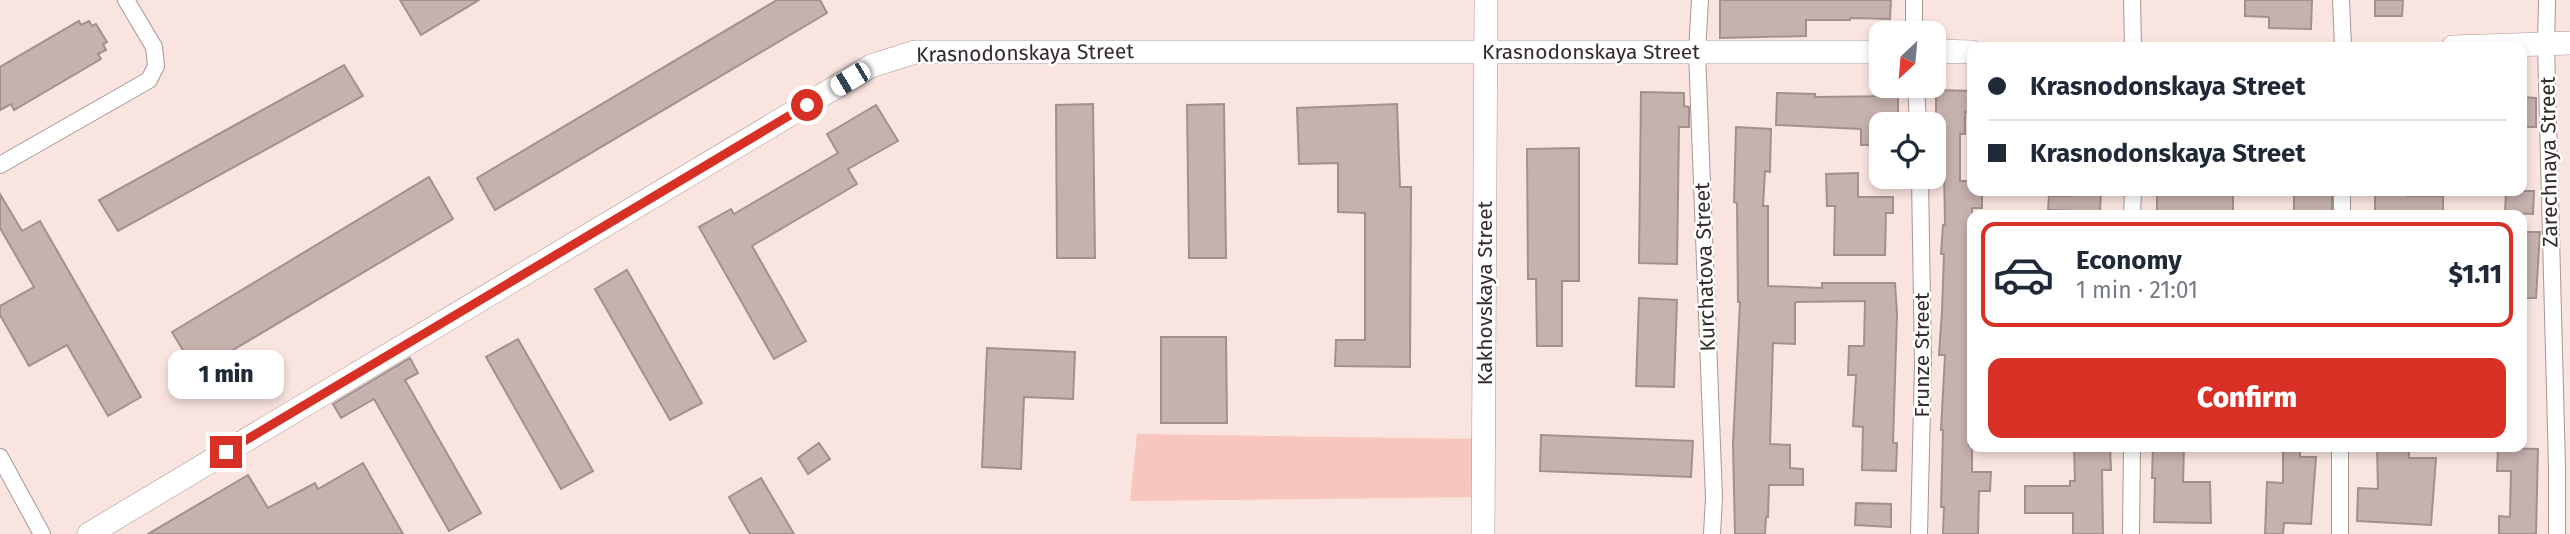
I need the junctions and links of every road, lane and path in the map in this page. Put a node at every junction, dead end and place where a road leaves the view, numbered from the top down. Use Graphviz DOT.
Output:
graph roads {
  1 [pos="126,0"];
  2 [pos="1486,0"];
  3 [pos="1700,0"];
  4 [pos="1914,0"];
  5 [pos="2132,0"];
  6 [pos="2341,0"];
  7 [pos="2547,0"];
  8 [pos="1914,21"];
  9 [pos="2133,42"];
  10 [pos="2343,42"];
  11 [pos="2570,43"];
  12 [pos="2527,45"];
  13 [pos="2546,45"];
  14 [pos="1487,51"];
  15 [pos="1869,51"];
  16 [pos="1946,51"];
  17 [pos="1697,52"];
  18 [pos="1967,52"];
  19 [pos="0,164"];
  20 [pos="1920,189"];
  21 [pos="2132,452"];
  22 [pos="2340,452"];
  23 [pos="0,457"];
  24 [pos="42,534"];
  25 [pos="89,534"];
  26 [pos="1483,534"];
  27 [pos="1713,534"];
  28 [pos="1919,534"];
  29 [pos="2131,534"];
  30 [pos="2340,534"];
  31 [pos="2557,534"];
  1 -- 19 [label="street"];
  2 -- 14 [label="street, Kakhovskaya Street"];
  3 -- 17 [label="street, Kurchatova Street"];
  4 -- 8 [label="street"];
  5 -- 9 [label="street"];
  6 -- 10 [label="street"];
  7 -- 13 [label="street, Zarechnaya Street"];
  11 -- 13 [label="street"];
  12 -- 13 [label="street"];
  13 -- 31 [label="street, Zarechnaya Street"];
  14 -- 17 [label="street, Krasnodonskaya Street"];
  14 -- 25 [label="street, Krasnodonskaya Street"];
  14 -- 26 [label="street, Kakhovskaya Street"];
  15 -- 17 [label="street, Krasnodonskaya Street"];
  16 -- 18 [label="street"];
  17 -- 27 [label="street, Kurchatova Street"];
  20 -- 28 [label="street, Frunze Street"];
  21 -- 29 [label="street"];
  22 -- 30 [label="street"];
  23 -- 24 [label="street"];
}
